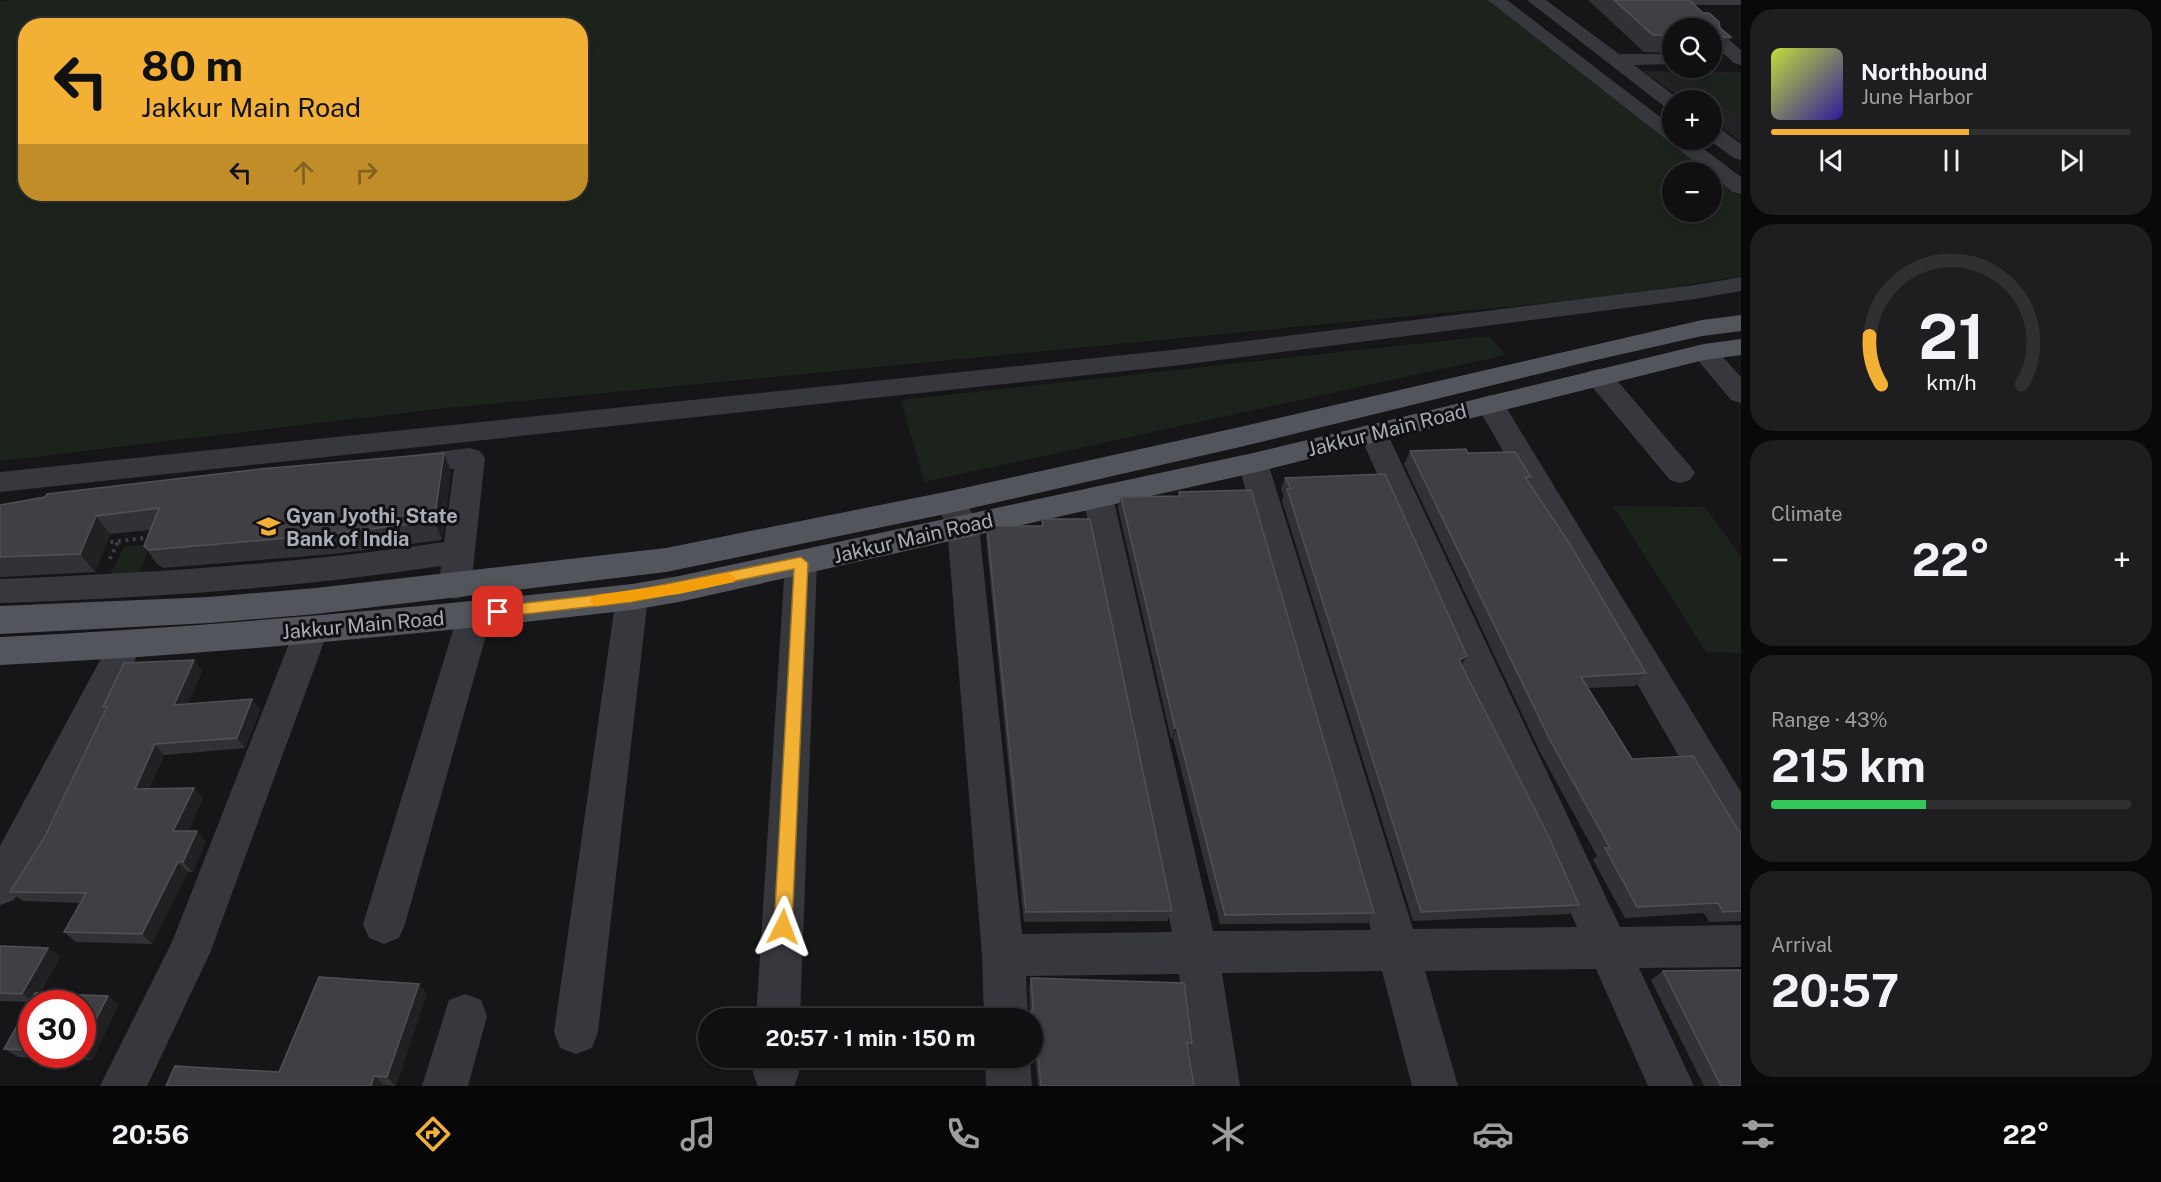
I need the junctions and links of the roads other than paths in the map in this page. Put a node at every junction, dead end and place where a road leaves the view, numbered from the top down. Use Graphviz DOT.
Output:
graph roads {
  1 [pos="1496,0"];
  2 [pos="1535,0"];
  3 [pos="1741,0"];
  4 [pos="1693,18"];
  5 [pos="1722,43"];
  6 [pos="1662,59"];
  7 [pos="1614,60"];
  8 [pos="1722,60"];
  9 [pos="1741,60"];
  10 [pos="1662,96"];
  11 [pos="1662,127"];
  12 [pos="1722,140"];
  13 [pos="1691,150"];
  14 [pos="1741,154"];
  15 [pos="1741,187"];
  16 [pos="1741,284"];
  17 [pos="1741,323"];
  18 [pos="1741,347"];
  19 [pos="1704,352"];
  20 [pos="1599,377"];
  21 [pos="1741,394"];
  22 [pos="1490,404"];
  23 [pos="1374,433"];
  24 [pos="1253,463"];
  25 [pos="1680,473"];
  26 [pos="0,482"];
  27 [pos="1098,497"];
  28 [pos="0,507"];
  29 [pos="956,514"];
  30 [pos="459,552"];
  31 [pos="801,563"];
  32 [pos="0,591"];
  33 [pos="632,597"];
  34 [pos="465,601"];
  35 [pos="0,620"];
  36 [pos="312,631"];
  37 [pos="125,646"];
  38 [pos="0,651"];
  39 [pos="1741,827"];
  40 [pos="0,886"];
  41 [pos="384,924"];
  42 [pos="1741,946"];
  43 [pos="1608,947"];
  44 [pos="1398,950"];
  45 [pos="1197,952"];
  46 [pos="1003,955"];
  47 [pos="779,1008"];
  48 [pos="1006,1008"];
  49 [pos="465,1016"];
  50 [pos="576,1032"];
  51 [pos="1008,1068"];
  52 [pos="123,1086"];
  53 [pos="445,1086"];
  54 [pos="1009,1086"];
  55 [pos="1217,1086"];
  56 [pos="1435,1086"];
  57 [pos="1671,1086"];
  1 -- 11 [label="street"];
  2 -- 7 [label="street"];
  3 -- 4 [label="street"];
  5 -- 9 [label="street"];
  6 -- 7 [label="street"];
  7 -- 10 [label="street"];
  8 -- 9 [label="street"];
  12 -- 14 [label="street"];
  13 -- 15 [label="street"];
  16 -- 26 [label="street"];
  17 -- 29 [label="main road, Jakkur Main Road"];
  18 -- 19 [label="main road, Jakkur Main Road"];
  19 -- 20 [label="main road, Jakkur Main Road"];
  19 -- 21 [label="street"];
  20 -- 22 [label="main road, Jakkur Main Road"];
  20 -- 25 [label="street"];
  22 -- 23 [label="main road, Jakkur Main Road"];
  22 -- 39 [label="street"];
  23 -- 24 [label="main road, Jakkur Main Road"];
  23 -- 43 [label="street"];
  24 -- 27 [label="main road, Jakkur Main Road"];
  24 -- 44 [label="street"];
  27 -- 29 [label="main road, Jakkur Main Road"];
  27 -- 45 [label="street"];
  28 -- 30 [label="street"];
  29 -- 31 [label="main road, Jakkur Main Road"];
  29 -- 34 [label="main road, Jakkur Main Road"];
  29 -- 46 [label="street"];
  30 -- 32 [label="street"];
  30 -- 34 [label="street"];
  31 -- 33 [label="main road, Jakkur Main Road"];
  31 -- 47 [label="street"];
  33 -- 34 [label="main road, Jakkur Main Road"];
  33 -- 50 [label="street"];
  34 -- 35 [label="main road, Jakkur Main Road"];
  34 -- 36 [label="main road, Jakkur Main Road"];
  34 -- 41 [label="street"];
  36 -- 37 [label="main road, Jakkur Main Road"];
  36 -- 52 [label="street"];
  37 -- 38 [label="main road, Jakkur Main Road"];
  37 -- 40 [label="street"];
  42 -- 43 [label="street"];
  43 -- 44 [label="street"];
  43 -- 57 [label="street"];
  44 -- 45 [label="street"];
  44 -- 56 [label="street"];
  45 -- 46 [label="street"];
  45 -- 55 [label="street"];
  46 -- 48 [label="street"];
  49 -- 53 [label="street"];
  51 -- 54 [label="street"];
}
